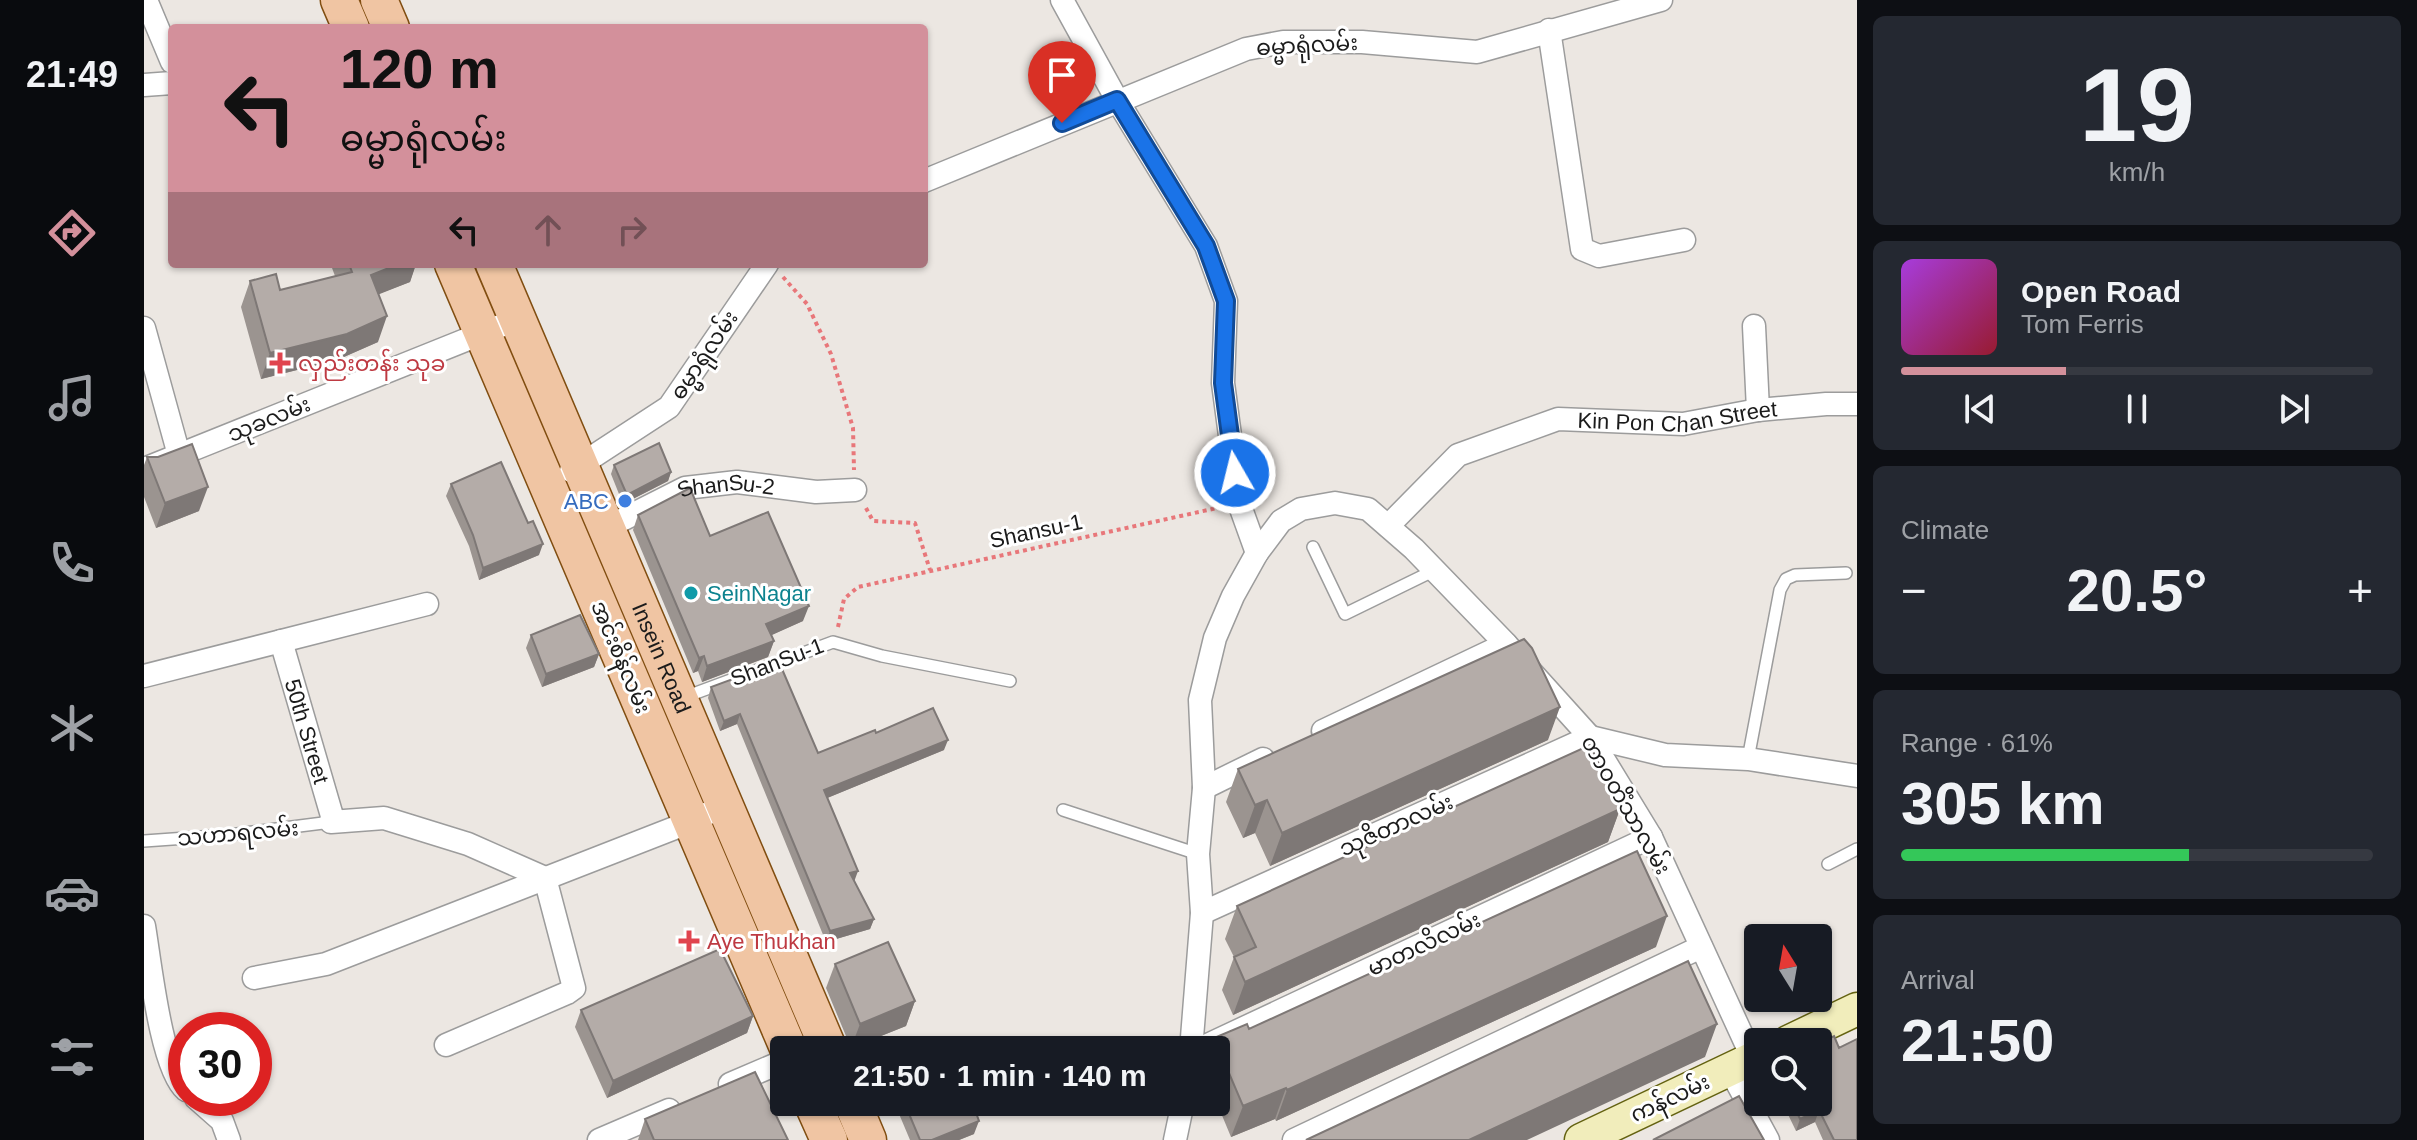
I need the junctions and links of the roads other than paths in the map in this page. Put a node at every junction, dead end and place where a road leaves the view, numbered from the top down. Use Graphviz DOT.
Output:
graph roads {
  1 [pos="146,0"];
  2 [pos="339,0"];
  3 [pos="379,0"];
  4 [pos="1062,0"];
  5 [pos="1661,0"];
  6 [pos="349,24"];
  7 [pos="389,24"];
  8 [pos="1549,30"];
  9 [pos="168,52"];
  10 [pos="168,83"];
  11 [pos="144,85"];
  12 [pos="1117,100"];
  13 [pos="928,179"];
  14 [pos="1684,240"];
  15 [pos="455,268"];
  16 [pos="496,268"];
  17 [pos="774,269"];
  18 [pos="518,319"];
  19 [pos="1754,326"];
  20 [pos="144,328"];
  21 [pos="483,331"];
  22 [pos="1857,404"];
  23 [pos="1758,410"];
  24 [pos="179,455"];
  25 [pos="580,466"];
  26 [pos="144,469"];
  27 [pos="548,484"];
  28 [pos="855,490"];
  29 [pos="1388,526"];
  30 [pos="606,528"];
  31 [pos="1313,547"];
  32 [pos="1257,553"];
  33 [pos="1435,570"];
  34 [pos="1846,573"];
  35 [pos="427,604"];
  36 [pos="281,641"];
  37 [pos="1506,644"];
  38 [pos="144,676"];
  39 [pos="1010,681"];
  40 [pos="681,699"];
  41 [pos="1590,737"];
  42 [pos="1305,740"];
  43 [pos="1276,754"];
  44 [pos="1748,759"];
  45 [pos="1857,776"];
  46 [pos="1204,788"];
  47 [pos="725,805"];
  48 [pos="1063,810"];
  49 [pos="331,822"];
  50 [pos="690,822"];
  51 [pos="1651,837"];
  52 [pos="144,841"];
  53 [pos="1857,849"];
  54 [pos="1198,854"];
  55 [pos="1828,864"];
  56 [pos="545,878"];
  57 [pos="1202,913"];
  58 [pos="144,926"];
  59 [pos="1701,947"];
  60 [pos="254,978"];
  61 [pos="1857,1009"];
  62 [pos="1817,1028"];
  63 [pos="783,1036"];
  64 [pos="823,1036"];
  65 [pos="1192,1036"];
  66 [pos="1227,1036"];
  67 [pos="446,1045"];
  68 [pos="168,1050"];
  69 [pos="1744,1054"];
  70 [pos="1744,1064"];
  71 [pos="770,1067"];
  72 [pos="713,1091"];
  73 [pos="684,1104"];
  74 [pos="216,1116"];
  75 [pos="818,1116"];
  76 [pos="858,1116"];
  77 [pos="1180,1116"];
  78 [pos="1762,1116"];
  79 [pos="1615,1133"];
  80 [pos="229,1140"];
  81 [pos="599,1140"];
  82 [pos="829,1140"];
  83 [pos="868,1140"];
  84 [pos="1175,1140"];
  85 [pos="1294,1140"];
  86 [pos="1581,1140"];
  87 [pos="1768,1140"];
  1 -- 9 [label="street"];
  2 -- 6 [label="main road"];
  3 -- 7 [label="main road"];
  4 -- 12 [label="street"];
  5 -- 8 [label="street, ဓမ္မာရုံလမ်း"];
  8 -- 12 [label="street, ဓမ္မာရုံလမ်း"];
  8 -- 14 [label="street"];
  10 -- 11 [label="street"];
  12 -- 13 [label="street, ဓမ္မာရုံလမ်း"];
  12 -- 32 [label="street"];
  15 -- 21 [label="main road, အင်းစိန်လမ်း"];
  16 -- 18 [label="main road, Insein Road"];
  17 -- 25 [label="street, ဓမ္မာရုံလမ်း"];
  18 -- 21 [label="street, သုခလမ်း"];
  18 -- 25 [label="main road, Insein Road"];
  19 -- 23 [label="street"];
  20 -- 24 [label="street"];
  21 -- 24 [label="street, သုခလမ်း"];
  21 -- 27 [label="main road, အင်းစိန်လမ်း"];
  22 -- 23 [label="street, Kin Pon Chan Street"];
  23 -- 29 [label="street, Kin Pon Chan Street"];
  24 -- 26 [label="street, သုခလမ်း"];
  25 -- 27 [label="street, ဓမ္မာရုံလမ်း"];
  25 -- 30 [label="main road, Insein Road"];
  27 -- 50 [label="main road, အင်းစိန်လမ်း"];
  28 -- 30 [label="street, ShanSu-2"];
  29 -- 32 [label="street, တာဝတိံသာလမ်း"];
  29 -- 33 [label="street, တာဝတိံသာလမ်း"];
  30 -- 40 [label="main road, Insein Road"];
  31 -- 33 [label="lane"];
  32 -- 46 [label="street"];
  33 -- 37 [label="street, တာဝတိံသာလမ်း"];
  34 -- 44 [label="lane"];
  35 -- 36 [label="street"];
  36 -- 38 [label="street"];
  36 -- 49 [label="street, 50th Street"];
  37 -- 41 [label="street, တာဝတိံသာလမ်း"];
  37 -- 42 [label="street"];
  39 -- 40 [label="lane, ShanSu-1"];
  40 -- 47 [label="main road, Insein Road"];
  41 -- 44 [label="street"];
  41 -- 51 [label="street, တာဝတိံသာလမ်း"];
  41 -- 57 [label="street, သုဇိတာလမ်း"];
  43 -- 46 [label="street"];
  44 -- 45 [label="street"];
  46 -- 54 [label="street"];
  47 -- 50 [label="street"];
  47 -- 64 [label="main road, Insein Road"];
  48 -- 54 [label="lane"];
  49 -- 52 [label="lane, သဟာရလမ်း"];
  49 -- 56 [label="street"];
  50 -- 56 [label="street"];
  50 -- 63 [label="main road, အင်းစိန်လမ်း"];
  51 -- 59 [label="street, တာဝတိံသာလမ်း"];
  51 -- 66 [label="street, မာတလိလမ်း"];
  53 -- 55 [label="lane"];
  54 -- 57 [label="street"];
  56 -- 60 [label="street"];
  56 -- 67 [label="street"];
  57 -- 65 [label="street"];
  58 -- 68 [label="street"];
  59 -- 69 [label="street, တာဝတိံသာလမ်း"];
  59 -- 85 [label="street"];
  61 -- 62 [label="main road"];
  70 -- 79 [label="main road, ကန်လမ်း"];
  71 -- 72 [label="street"];
  73 -- 81 [label="street"];
  74 -- 80 [label="street"];
  75 -- 82 [label="main road"];
  76 -- 83 [label="main road"];
  77 -- 84 [label="street"];
  78 -- 87 [label="street, တာဝတိံသာလမ်း"];
  79 -- 86 [label="main road, ကန်လမ်း"];
}
